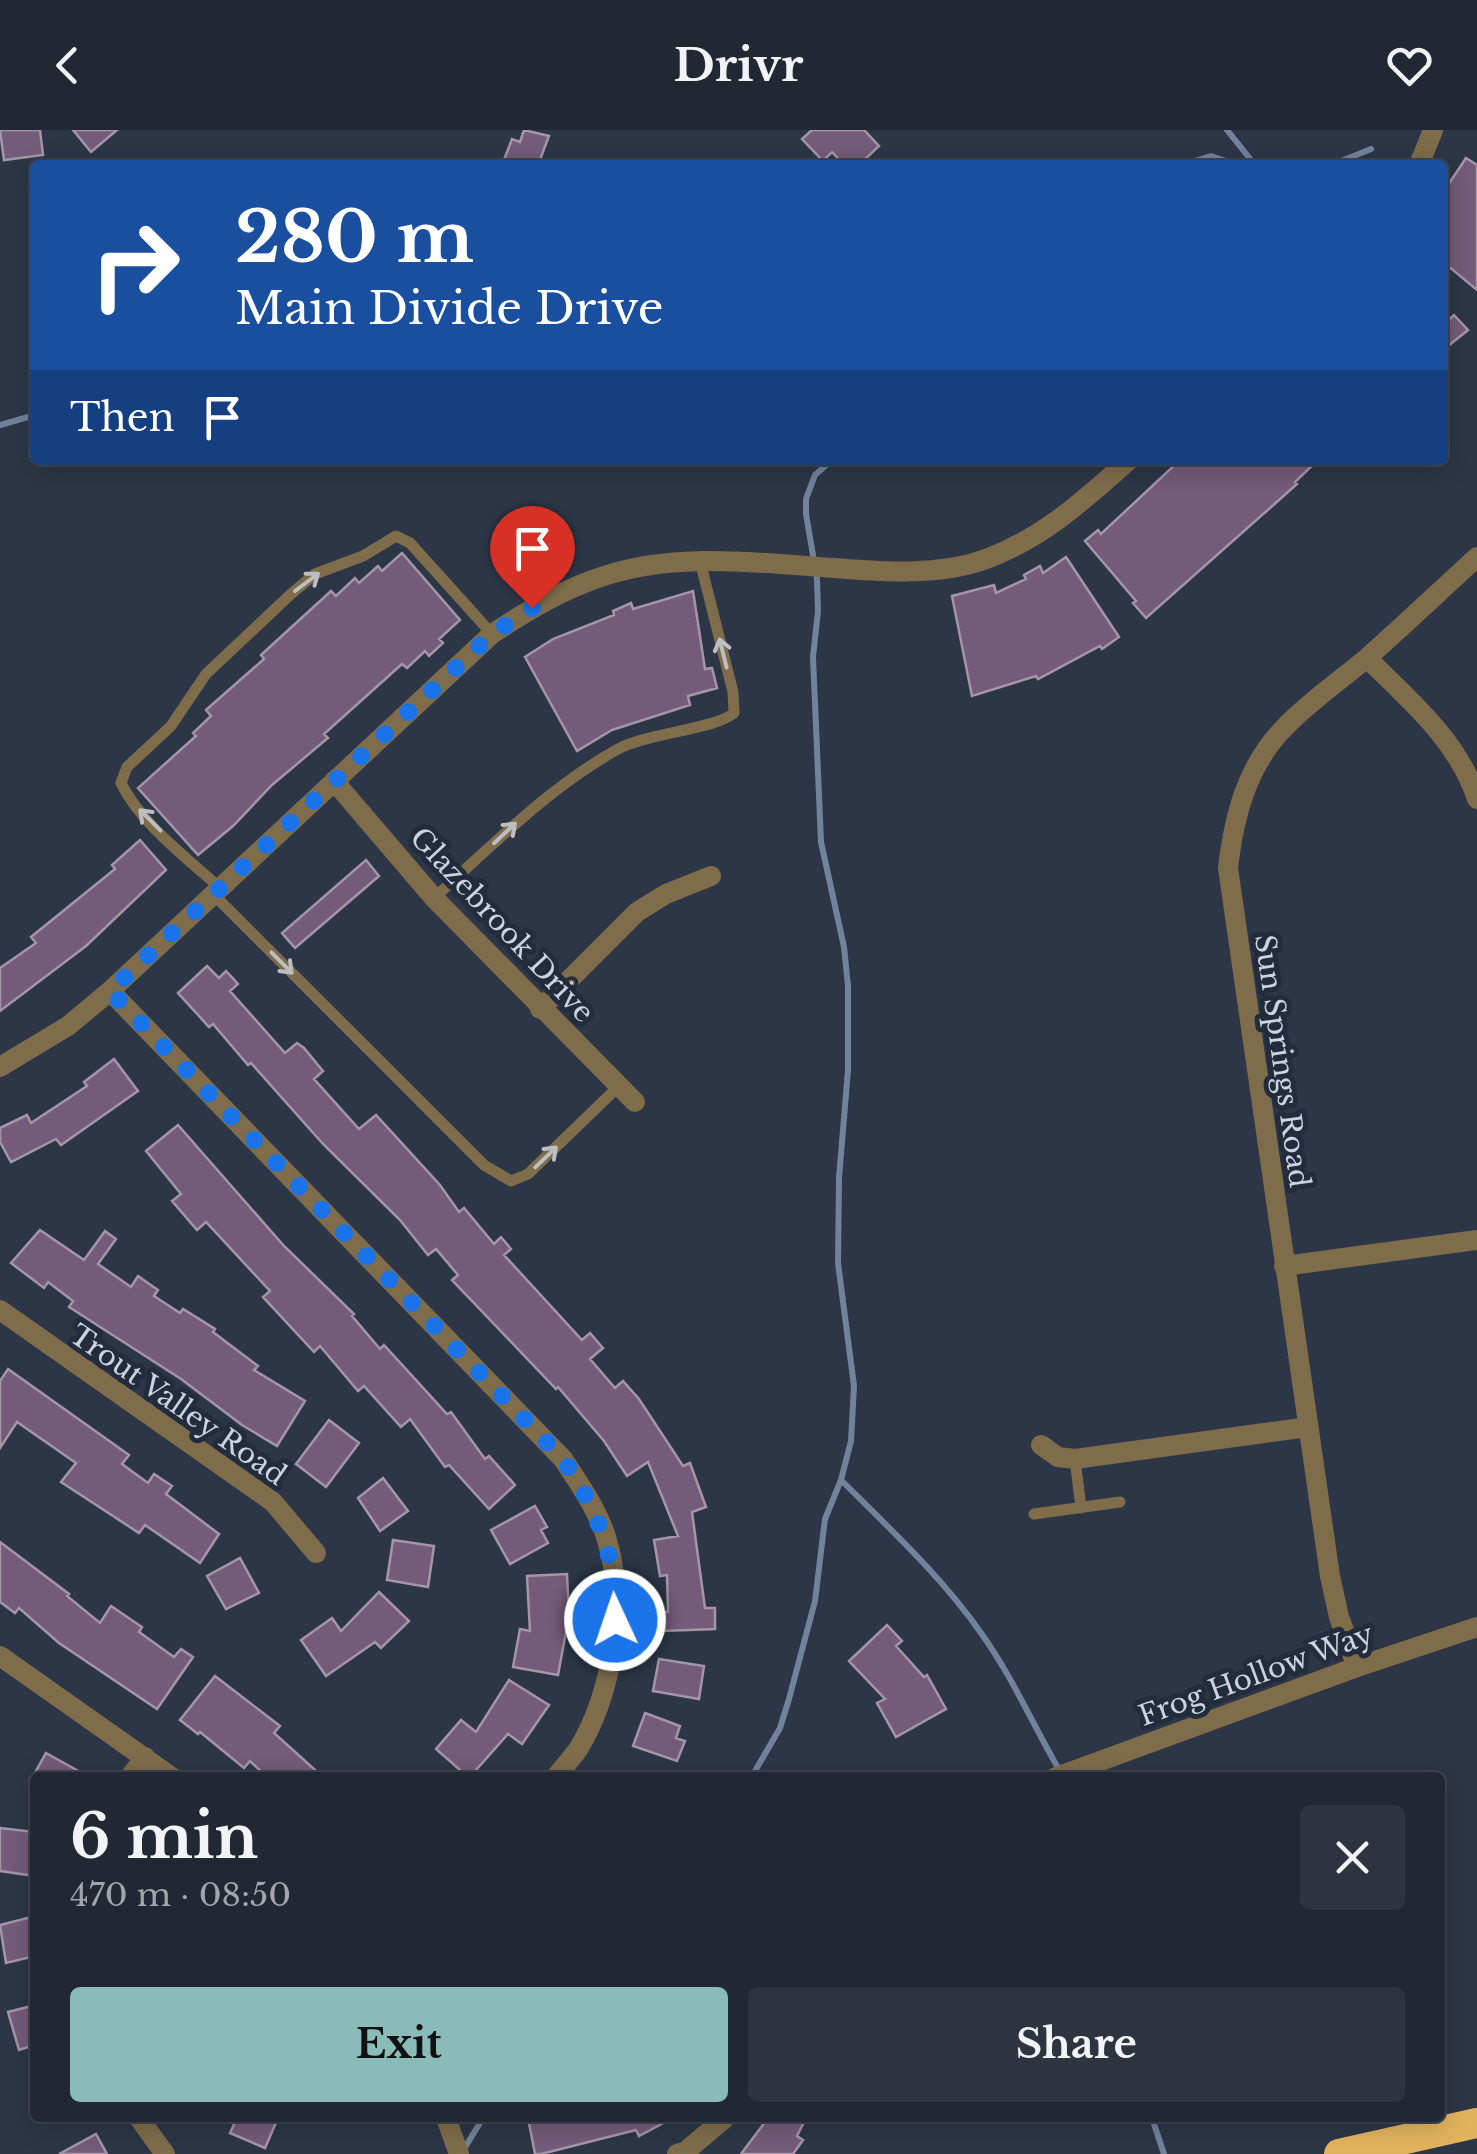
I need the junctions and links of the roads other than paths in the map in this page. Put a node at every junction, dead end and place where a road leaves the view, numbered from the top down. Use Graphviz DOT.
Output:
graph roads {
  1 [pos="1433,130"];
  2 [pos="1422,160"];
  3 [pos="1123,465"];
  4 [pos="1477,557"];
  5 [pos="700,561"];
  6 [pos="492,634"];
  7 [pos="1368,658"];
  8 [pos="334,781"];
  9 [pos="1477,799"];
  10 [pos="711,876"];
  11 [pos="216,891"];
  12 [pos="434,898"];
  13 [pos="110,991"];
  14 [pos="540,1009"];
  15 [pos="0,1067"];
  16 [pos="619,1086"];
  17 [pos="635,1102"];
  18 [pos="1477,1240"];
  19 [pos="1284,1266"];
  20 [pos="0,1310"];
  21 [pos="1308,1427"];
  22 [pos="1042,1445"];
  23 [pos="1075,1460"];
  24 [pos="1120,1502"];
  25 [pos="1081,1508"];
  26 [pos="1034,1514"];
  27 [pos="316,1554"];
  28 [pos="1477,1627"];
  29 [pos="0,1656"];
  30 [pos="1357,1667"];
  31 [pos="145,1758"];
  32 [pos="134,1772"];
  33 [pos="165,1772"];
  34 [pos="560,1772"];
  35 [pos="1070,1772"];
  36 [pos="142,2122"];
  37 [pos="447,2122"];
  38 [pos="720,2122"];
  39 [pos="1477,2123"];
  40 [pos="165,2154"];
  41 [pos="459,2154"];
  42 [pos="677,2154"];
  43 [pos="1340,2154"];
  1 -- 2 [label="street"];
  3 -- 5 [label="street"];
  4 -- 7 [label="street, Sun Springs Road"];
  5 -- 6 [label="street"];
  12 -- 5 [label="lane, one-way"];
  6 -- 8 [label="street"];
  11 -- 6 [label="lane, one-way"];
  7 -- 9 [label="street"];
  7 -- 19 [label="street, Sun Springs Road"];
  8 -- 11 [label="street"];
  8 -- 12 [label="street, Glazebrook Drive"];
  10 -- 14 [label="street"];
  11 -- 13 [label="street"];
  11 -- 16 [label="lane, one-way"];
  12 -- 14 [label="street, Glazebrook Drive"];
  13 -- 15 [label="street"];
  13 -- 34 [label="street"];
  14 -- 16 [label="street, Glazebrook Drive"];
  16 -- 17 [label="street, Glazebrook Drive"];
  18 -- 19 [label="street"];
  19 -- 21 [label="street, Sun Springs Road"];
  20 -- 27 [label="street, Trout Valley Road"];
  21 -- 23 [label="street"];
  21 -- 30 [label="street, Sun Springs Road"];
  22 -- 23 [label="street"];
  23 -- 25 [label="lane"];
  24 -- 25 [label="lane"];
  25 -- 26 [label="lane"];
  28 -- 30 [label="street, Frog Hollow Way"];
  29 -- 31 [label="street"];
  30 -- 35 [label="street, Frog Hollow Way"];
  31 -- 32 [label="street"];
  31 -- 33 [label="street"];
  36 -- 40 [label="street"];
  37 -- 41 [label="street"];
  38 -- 42 [label="street"];
  39 -- 43 [label="highway"];
}
